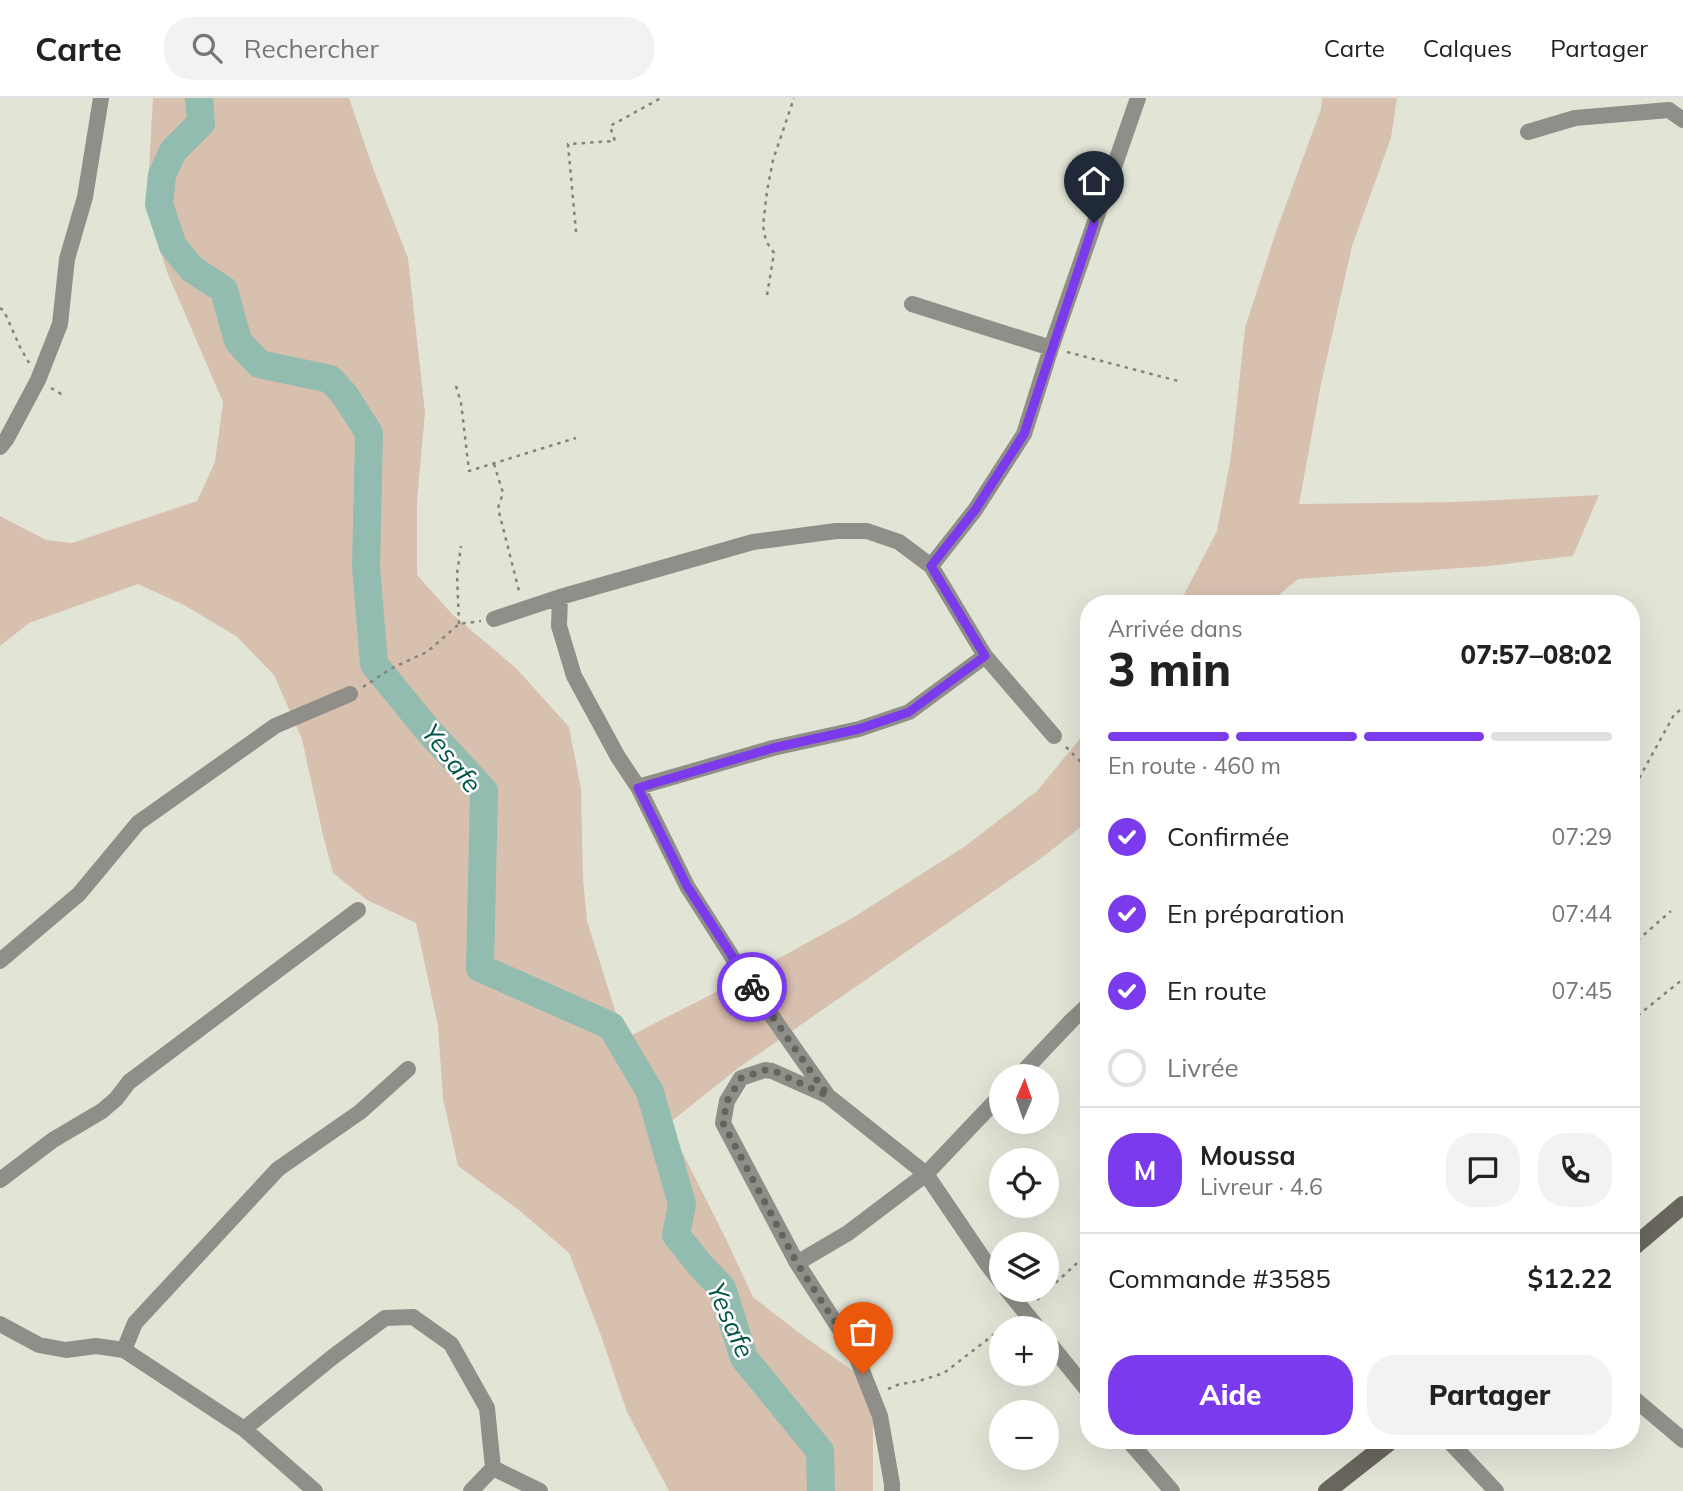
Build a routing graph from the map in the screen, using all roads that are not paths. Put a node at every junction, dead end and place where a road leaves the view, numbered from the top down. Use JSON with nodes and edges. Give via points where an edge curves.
{"nodes":[{"id":1,"x":102,"y":98,"type":"edge"},
{"id":2,"x":1138,"y":98,"type":"edge"},
{"id":3,"x":1683,"y":120,"type":"edge"},
{"id":4,"x":1528,"y":132,"type":"dead end"},
{"id":5,"x":912,"y":304,"type":"dead end"},
{"id":6,"x":1051,"y":348,"type":"junction"},
{"id":7,"x":0,"y":447,"type":"edge"},
{"id":8,"x":931,"y":566,"type":"junction"},
{"id":9,"x":560,"y":597,"type":"junction"},
{"id":10,"x":494,"y":619,"type":"road end"},
{"id":11,"x":985,"y":656,"type":"junction"},
{"id":12,"x":356,"y":690,"type":"road end"},
{"id":13,"x":1054,"y":736,"type":"road end"},
{"id":14,"x":638,"y":788,"type":"junction"},
{"id":15,"x":358,"y":910,"type":"dead end"},
{"id":16,"x":0,"y":961,"type":"edge"},
{"id":17,"x":1080,"y":1013,"type":"edge"},
{"id":18,"x":1030,"y":1064,"type":"edge"},
{"id":19,"x":408,"y":1069,"type":"dead end"},
{"id":20,"x":828,"y":1096,"type":"junction"},
{"id":21,"x":989,"y":1108,"type":"edge"},
{"id":22,"x":926,"y":1174,"type":"junction"},
{"id":23,"x":0,"y":1180,"type":"edge"},
{"id":24,"x":1682,"y":1207,"type":"edge"},
{"id":25,"x":1640,"y":1242,"type":"edge"},
{"id":26,"x":797,"y":1263,"type":"junction"},
{"id":27,"x":989,"y":1267,"type":"edge"},
{"id":28,"x":1017,"y":1302,"type":"edge"},
{"id":29,"x":1028,"y":1316,"type":"edge"},
{"id":30,"x":0,"y":1324,"type":"edge"},
{"id":31,"x":124,"y":1350,"type":"junction"},
{"id":32,"x":1059,"y":1355,"type":"edge"},
{"id":33,"x":1080,"y":1381,"type":"edge"},
{"id":34,"x":1640,"y":1404,"type":"edge"},
{"id":35,"x":244,"y":1429,"type":"junction"},
{"id":36,"x":1683,"y":1440,"type":"edge"},
{"id":37,"x":1136,"y":1449,"type":"edge"},
{"id":38,"x":1381,"y":1449,"type":"edge"},
{"id":39,"x":1456,"y":1449,"type":"edge"},
{"id":40,"x":493,"y":1468,"type":"junction"},
{"id":41,"x":315,"y":1491,"type":"edge"},
{"id":42,"x":471,"y":1491,"type":"edge"},
{"id":43,"x":540,"y":1491,"type":"edge"},
{"id":44,"x":892,"y":1491,"type":"edge"},
{"id":45,"x":1172,"y":1491,"type":"edge"},
{"id":46,"x":1327,"y":1491,"type":"edge"},
{"id":47,"x":1496,"y":1491,"type":"edge"}],
"edges":[{"from":1,"to":7,"type":"street","via":[[85,197],[67,259],[60,324],[38,380]]},
{"from":2,"to":6,"type":"street"},
{"from":3,"to":4,"type":"street","via":[[1669,110],[1576,118]]},
{"from":5,"to":6,"type":"street"},
{"from":6,"to":8,"type":"street","via":[[1024,434],[975,510]]},
{"from":8,"to":9,"type":"street","via":[[899,542],[867,531],[836,531],[753,542]]},
{"from":8,"to":11,"type":"street"},
{"from":9,"to":10,"type":"street"},
{"from":9,"to":14,"type":"street","via":[[559,626],[574,676]]},
{"from":11,"to":13,"type":"street"},
{"from":11,"to":14,"type":"street","via":[[909,712]]},
{"from":12,"to":16,"type":"street","via":[[275,726],[138,823],[79,894]]},
{"from":14,"to":20,"type":"street","via":[[687,886]]},
{"from":15,"to":23,"type":"street","via":[[129,1082],[102,1111]]},
{"from":17,"to":18,"type":"street"},
{"from":19,"to":31,"type":"street","via":[[360,1112],[278,1169],[135,1323]]},
{"from":20,"to":22,"type":"street"},
{"from":20,"to":26,"type":"street","via":[[765,1070],[741,1078],[727,1101],[723,1123]]},
{"from":21,"to":22,"type":"street"},
{"from":22,"to":26,"type":"street","via":[[848,1233]]},
{"from":22,"to":27,"type":"street"},
{"from":24,"to":25,"type":"main road"},
{"from":26,"to":44,"type":"street","via":[[855,1353],[880,1416]]},
{"from":28,"to":29,"type":"street"},
{"from":30,"to":31,"type":"street","via":[[39,1345]]},
{"from":31,"to":35,"type":"street"},
{"from":32,"to":33,"type":"street"},
{"from":34,"to":36,"type":"street"},
{"from":35,"to":40,"type":"street","via":[[384,1318],[412,1317],[451,1344],[487,1408]]},
{"from":35,"to":41,"type":"street"},
{"from":37,"to":45,"type":"street"},
{"from":38,"to":46,"type":"main road"},
{"from":39,"to":47,"type":"street"},
{"from":40,"to":42,"type":"street"},
{"from":40,"to":43,"type":"street"}]}
